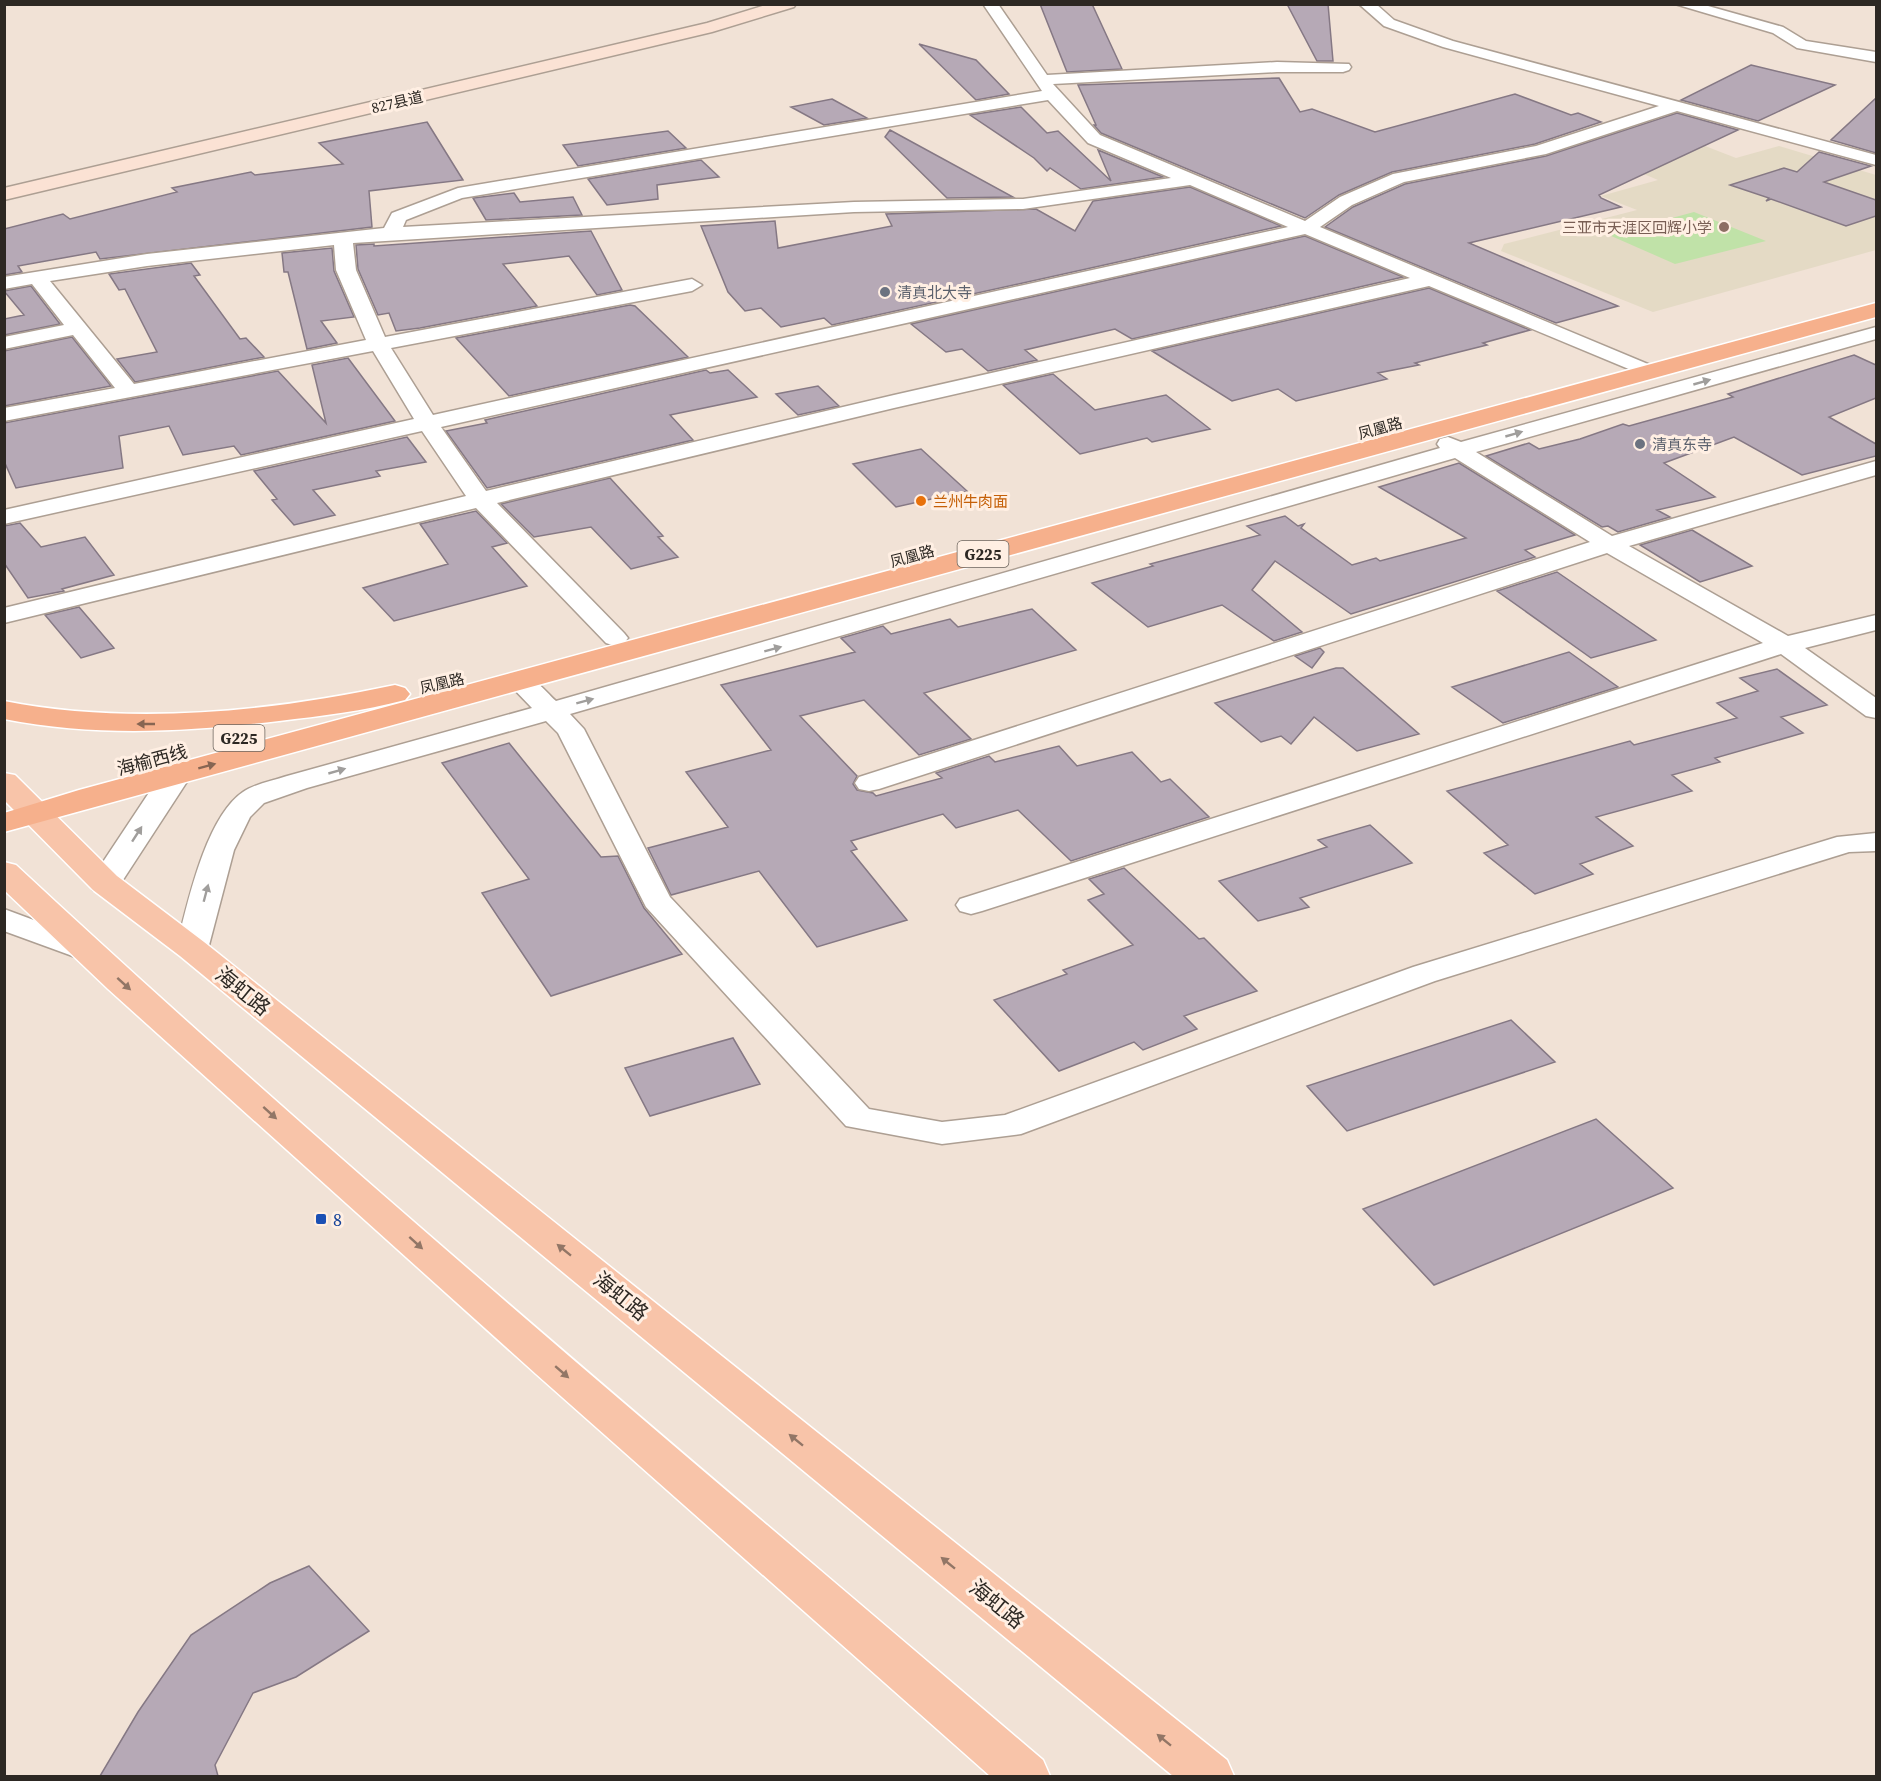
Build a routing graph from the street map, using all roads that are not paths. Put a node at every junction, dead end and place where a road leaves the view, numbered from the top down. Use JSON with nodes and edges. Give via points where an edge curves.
{"nodes":[{"id":1,"x":788,"y":4,"type":"edge"},
{"id":2,"x":990,"y":4,"type":"edge"},
{"id":3,"x":1366,"y":4,"type":"edge"},
{"id":4,"x":1682,"y":4,"type":"edge"},
{"id":5,"x":1876,"y":57,"type":"edge"},
{"id":6,"x":1343,"y":67,"type":"dead end"},
{"id":7,"x":1047,"y":87,"type":"junction"},
{"id":8,"x":1677,"y":106,"type":"junction"},
{"id":9,"x":1876,"y":160,"type":"edge"},
{"id":10,"x":1191,"y":180,"type":"junction"},
{"id":11,"x":4,"y":194,"type":"edge"},
{"id":12,"x":1307,"y":228,"type":"junction"},
{"id":13,"x":391,"y":233,"type":"junction"},
{"id":14,"x":343,"y":238,"type":"junction"},
{"id":15,"x":37,"y":278,"type":"junction"},
{"id":16,"x":1430,"y":280,"type":"junction"},
{"id":17,"x":4,"y":283,"type":"edge"},
{"id":18,"x":692,"y":285,"type":"dead end"},
{"id":19,"x":1876,"y":293,"type":"edge"},
{"id":20,"x":1876,"y":310,"type":"edge"},
{"id":21,"x":78,"y":328,"type":"junction"},
{"id":22,"x":1876,"y":333,"type":"edge"},
{"id":23,"x":4,"y":343,"type":"edge"},
{"id":24,"x":379,"y":345,"type":"junction"},
{"id":25,"x":1636,"y":366,"type":"junction"},
{"id":26,"x":129,"y":391,"type":"junction"},
{"id":27,"x":4,"y":415,"type":"edge"},
{"id":28,"x":427,"y":423,"type":"junction"},
{"id":29,"x":1430,"y":433,"type":"junction"},
{"id":30,"x":1458,"y":450,"type":"junction"},
{"id":31,"x":1876,"y":468,"type":"edge"},
{"id":32,"x":479,"y":498,"type":"junction"},
{"id":33,"x":4,"y":517,"type":"edge"},
{"id":34,"x":1609,"y":543,"type":"junction"},
{"id":35,"x":8,"y":611,"type":"edge"},
{"id":36,"x":1876,"y":622,"type":"edge"},
{"id":37,"x":615,"y":638,"type":"junction"},
{"id":38,"x":1784,"y":645,"type":"junction"},
{"id":39,"x":474,"y":676,"type":"junction"},
{"id":40,"x":519,"y":681,"type":"junction"},
{"id":41,"x":4,"y":710,"type":"edge"},
{"id":42,"x":1876,"y":710,"type":"edge"},
{"id":43,"x":550,"y":711,"type":"junction"},
{"id":44,"x":177,"y":774,"type":"junction"},
{"id":45,"x":869,"y":783,"type":"dead end"},
{"id":46,"x":13,"y":802,"type":"edge"},
{"id":47,"x":1876,"y":842,"type":"edge"},
{"id":48,"x":4,"y":872,"type":"edge"},
{"id":49,"x":105,"y":883,"type":"junction"},
{"id":50,"x":971,"y":905,"type":"dead end"},
{"id":51,"x":4,"y":919,"type":"edge"},
{"id":52,"x":192,"y":949,"type":"junction"},
{"id":53,"x":89,"y":952,"type":"junction"},
{"id":54,"x":1025,"y":1776,"type":"edge"},
{"id":55,"x":1209,"y":1776,"type":"edge"}],
"edges":[{"from":1,"to":11,"type":"main road","name":"827县道","via":[[711,27]]},
{"from":2,"to":7,"type":"street"},
{"from":3,"to":8,"type":"street","via":[[1389,22],[1448,44]]},
{"from":4,"to":5,"type":"street","via":[[1778,30],[1802,45]]},
{"from":6,"to":7,"type":"street","via":[[1277,67]]},
{"from":7,"to":10,"type":"street","via":[[1094,139]]},
{"from":7,"to":13,"type":"street","via":[[458,193],[398,217]]},
{"from":8,"to":9,"type":"street"},
{"from":8,"to":12,"type":"street","via":[[1540,150],[1399,178],[1346,201]]},
{"from":10,"to":12,"type":"street"},
{"from":10,"to":13,"type":"street","via":[[1023,204],[854,207]]},
{"from":12,"to":16,"type":"street"},
{"from":12,"to":28,"type":"street"},
{"from":13,"to":14,"type":"street"},
{"from":14,"to":15,"type":"street","via":[[147,260]]},
{"from":14,"to":24,"type":"street","via":[[346,270]]},
{"from":15,"to":17,"type":"street"},
{"from":15,"to":21,"type":"street"},
{"from":16,"to":25,"type":"street"},
{"from":16,"to":32,"type":"street","via":[[1082,356]]},
{"from":18,"to":24,"type":"street"},
{"from":19,"to":25,"type":"highway","name":"凤凰路","number":"G225"},
{"from":20,"to":25,"type":"highway","name":"凤凰路","number":"G225"},
{"from":21,"to":23,"type":"street"},
{"from":21,"to":26,"type":"street"},
{"from":30,"to":22,"type":"street","one_way":true},
{"from":24,"to":26,"type":"street"},
{"from":24,"to":28,"type":"street"},
{"from":25,"to":29,"type":"highway","name":"凤凰路","number":"G225"},
{"from":25,"to":37,"type":"highway","name":"凤凰路","number":"G225"},
{"from":26,"to":27,"type":"street"},
{"from":28,"to":32,"type":"street"},
{"from":28,"to":33,"type":"street"},
{"from":29,"to":30,"type":"street"},
{"from":29,"to":40,"type":"highway","name":"凤凰路","number":"G225"},
{"from":30,"to":34,"type":"street"},
{"from":43,"to":30,"type":"street","one_way":true},
{"from":31,"to":34,"type":"street"},
{"from":32,"to":35,"type":"street"},
{"from":32,"to":37,"type":"street"},
{"from":34,"to":38,"type":"street"},
{"from":34,"to":45,"type":"street"},
{"from":36,"to":38,"type":"street"},
{"from":37,"to":39,"type":"highway","name":"凤凰路","number":"G225"},
{"from":38,"to":42,"type":"street"},
{"from":38,"to":50,"type":"street"},
{"from":39,"to":41,"type":"highway","name":"凤凰路","number":"G225","one_way":true,"via":[[364,700],[146,725],[28,716]]},
{"from":39,"to":46,"type":"highway","name":"海榆西线","number":"G225"},
{"from":40,"to":43,"type":"street"},
{"from":44,"to":40,"type":"highway","name":"凤凰路","number":"G225","one_way":true},
{"from":43,"to":47,"type":"street","via":[[570,729],[657,901],[858,1118],[942,1133],[1009,1126],[1424,974],[1847,843]]},
{"from":52,"to":43,"type":"street","one_way":true,"via":[[212,869],[234,820],[251,799],[297,782]]},
{"from":44,"to":46,"type":"highway","name":"凤凰路","number":"G225","via":[[90,797]]},
{"from":49,"to":44,"type":"street","one_way":true},
{"from":46,"to":49,"type":"main road","name":"海虹路"},
{"from":48,"to":53,"type":"main road"},
{"from":49,"to":52,"type":"main road","name":"海虹路"},
{"from":51,"to":53,"type":"street"},
{"from":55,"to":52,"type":"main road","name":"海虹路","one_way":true},
{"from":53,"to":54,"type":"main road","one_way":true,"via":[[551,1363]]}]}
